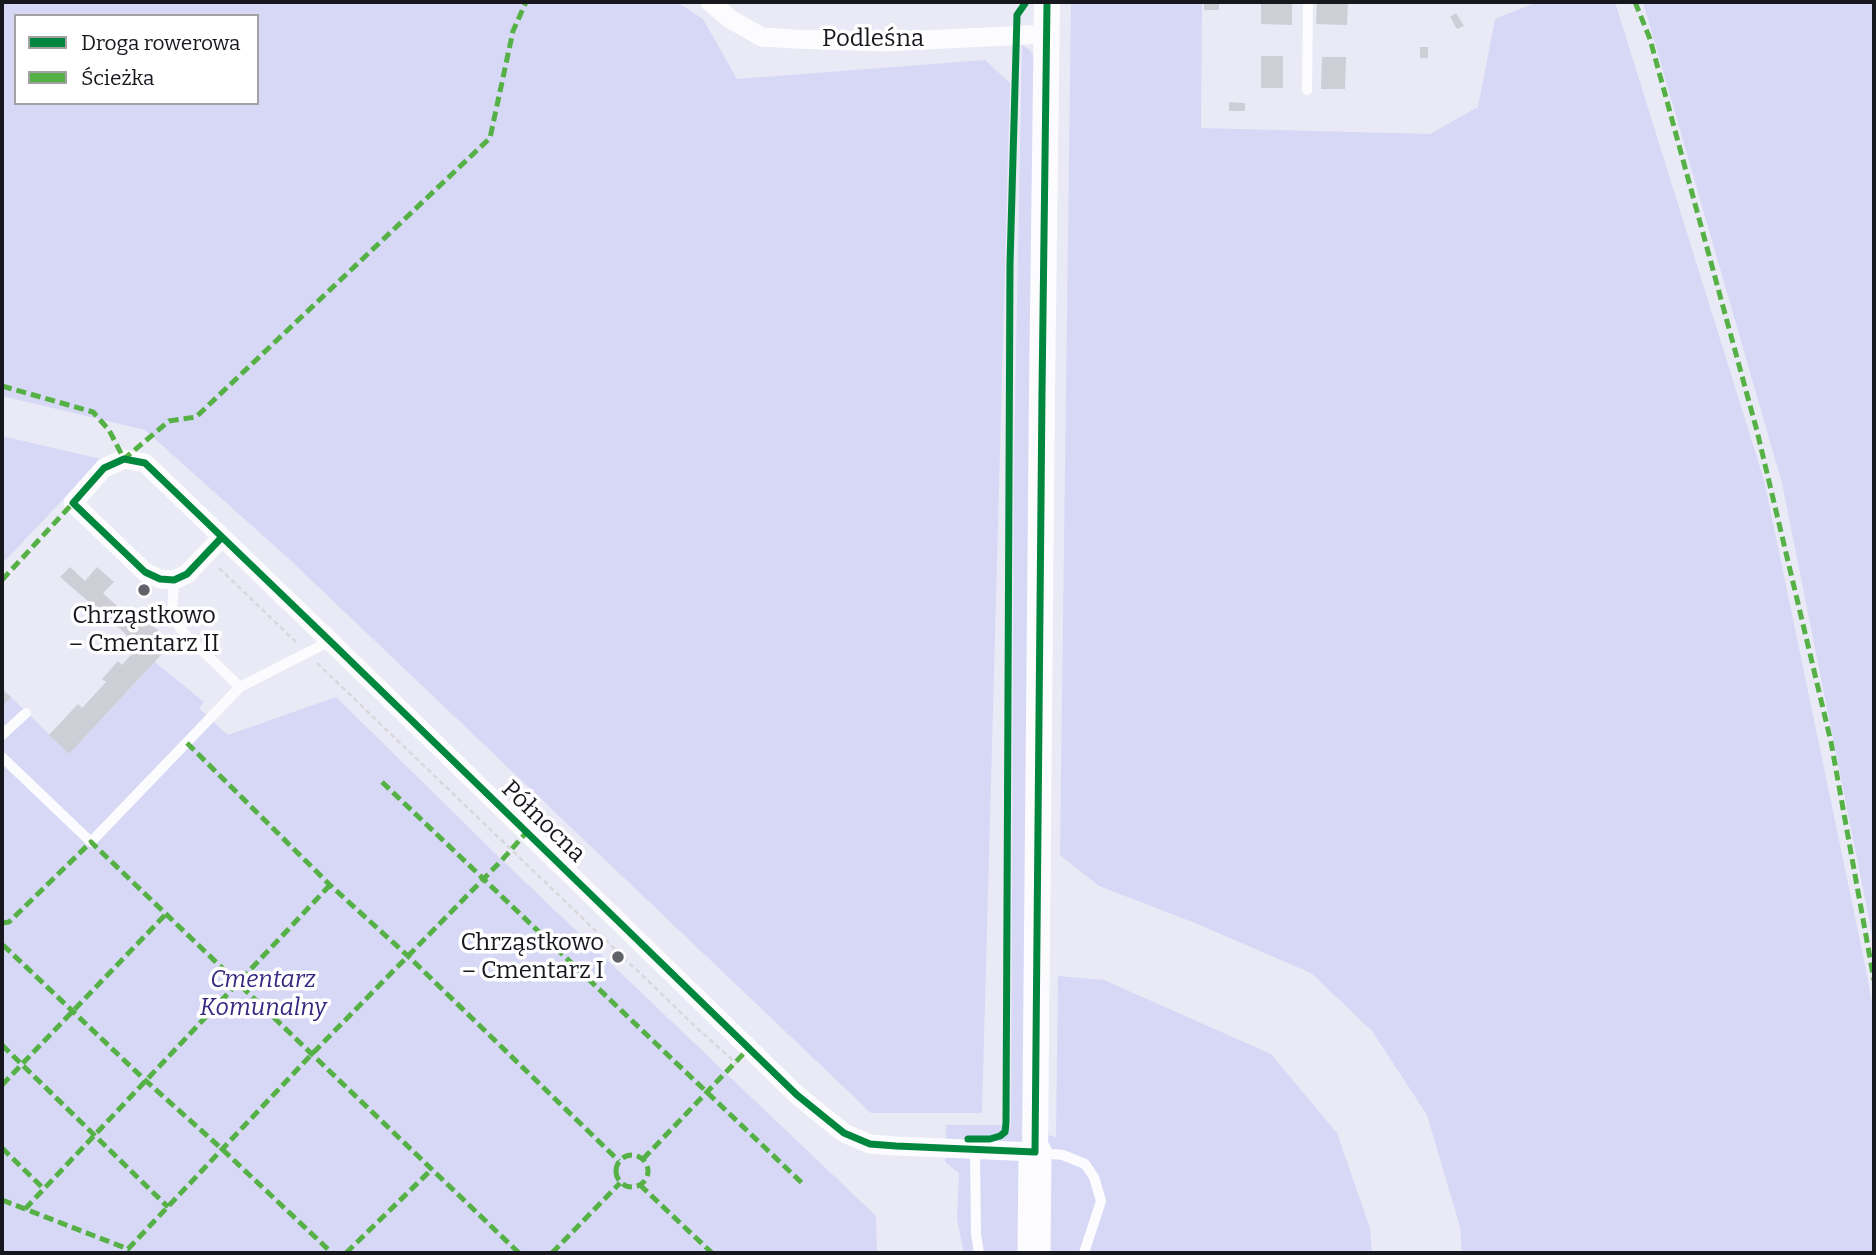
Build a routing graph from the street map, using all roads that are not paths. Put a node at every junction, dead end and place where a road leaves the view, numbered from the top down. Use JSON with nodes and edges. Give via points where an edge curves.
{"nodes":[{"id":1,"x":710,"y":2,"type":"edge"},
{"id":2,"x":1048,"y":2,"type":"edge"},
{"id":3,"x":1308,"y":2,"type":"edge"},
{"id":4,"x":1047,"y":34,"type":"junction"},
{"id":5,"x":1307,"y":90,"type":"dead end"},
{"id":6,"x":222,"y":537,"type":"junction"},
{"id":7,"x":174,"y":580,"type":"junction"},
{"id":8,"x":330,"y":641,"type":"junction"},
{"id":9,"x":240,"y":687,"type":"junction"},
{"id":10,"x":26,"y":713,"type":"dead end"},
{"id":11,"x":2,"y":735,"type":"edge"},
{"id":12,"x":2,"y":757,"type":"edge"},
{"id":13,"x":975,"y":1151,"type":"junction"},
{"id":14,"x":1035,"y":1152,"type":"junction"},
{"id":15,"x":979,"y":1253,"type":"edge"},
{"id":16,"x":1034,"y":1253,"type":"edge"},
{"id":17,"x":1084,"y":1253,"type":"edge"}],
"edges":[{"from":1,"to":4,"type":"street","name":"Podleśna","via":[[762,37],[884,41]]},
{"from":2,"to":4,"type":"street"},
{"from":3,"to":5,"type":"lane"},
{"from":4,"to":14,"type":"street"},
{"from":6,"to":7,"type":"street","via":[[187,574]]},
{"from":6,"to":7,"type":"street","name":"Północna","via":[[145,463],[124,459],[104,468],[73,503],[145,572]]},
{"from":6,"to":8,"type":"street","name":"Północna"},
{"from":7,"to":9,"type":"lane","via":[[172,615],[184,633]]},
{"from":8,"to":9,"type":"lane"},
{"from":8,"to":13,"type":"street","name":"Północna","via":[[818,1114],[870,1144]]},
{"from":9,"to":12,"type":"lane","via":[[91,842]]},
{"from":10,"to":11,"type":"lane"},
{"from":13,"to":14,"type":"street","name":"Północna"},
{"from":13,"to":15,"type":"lane"},
{"from":14,"to":16,"type":"highway"},
{"from":14,"to":17,"type":"lane","via":[[1063,1155],[1085,1164],[1094,1177],[1101,1201]]}]}
